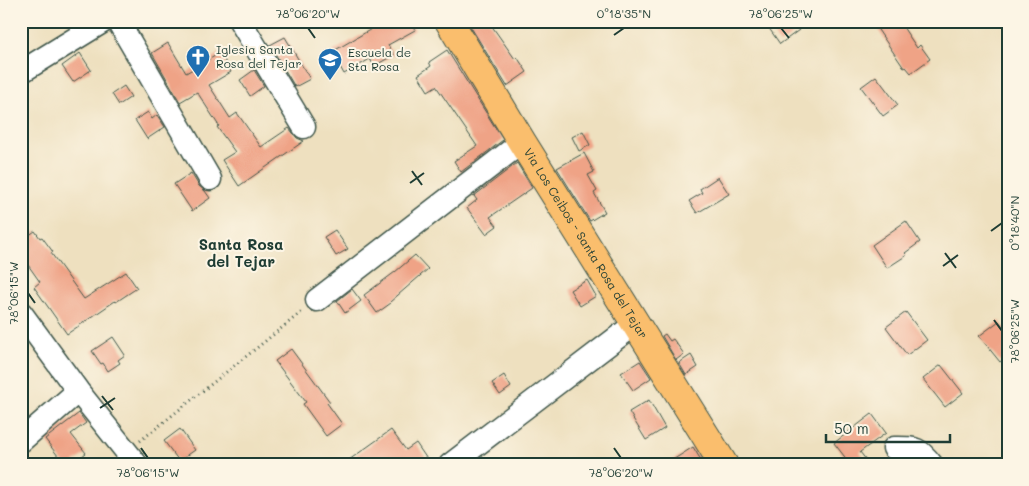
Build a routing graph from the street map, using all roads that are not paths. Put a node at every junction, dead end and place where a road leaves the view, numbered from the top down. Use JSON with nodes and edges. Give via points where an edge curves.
{"nodes":[{"id":1,"x":104,"y":21,"type":"edge"},
{"id":2,"x":118,"y":21,"type":"edge"},
{"id":3,"x":240,"y":21,"type":"edge"},
{"id":4,"x":449,"y":21,"type":"edge"},
{"id":5,"x":21,"y":72,"type":"edge"},
{"id":6,"x":304,"y":127,"type":"dead end"},
{"id":7,"x":522,"y":142,"type":"junction"},
{"id":8,"x":210,"y":179,"type":"dead end"},
{"id":9,"x":318,"y":300,"type":"road end"},
{"id":10,"x":21,"y":313,"type":"edge"},
{"id":11,"x":635,"y":324,"type":"junction"},
{"id":12,"x":78,"y":391,"type":"junction"},
{"id":13,"x":21,"y":441,"type":"edge"},
{"id":14,"x":894,"y":448,"type":"dead end"},
{"id":15,"x":131,"y":458,"type":"edge"},
{"id":16,"x":450,"y":465,"type":"edge"},
{"id":17,"x":724,"y":465,"type":"edge"},
{"id":18,"x":932,"y":465,"type":"edge"}],
"edges":[{"from":1,"to":5,"type":"street"},
{"from":2,"to":8,"type":"street"},
{"from":3,"to":6,"type":"street"},
{"from":4,"to":7,"type":"main road","name":"Via Los Ceibos - Santa Rosa del Tejar"},
{"from":7,"to":9,"type":"street"},
{"from":7,"to":11,"type":"main road","name":"Via Los Ceibos - Santa Rosa del Tejar"},
{"from":10,"to":12,"type":"street"},
{"from":11,"to":16,"type":"street"},
{"from":11,"to":17,"type":"main road","name":"Via Los Ceibos - Santa Rosa del Tejar"},
{"from":12,"to":13,"type":"street"},
{"from":12,"to":15,"type":"street"},
{"from":14,"to":18,"type":"street","via":[[917,449]]}]}
